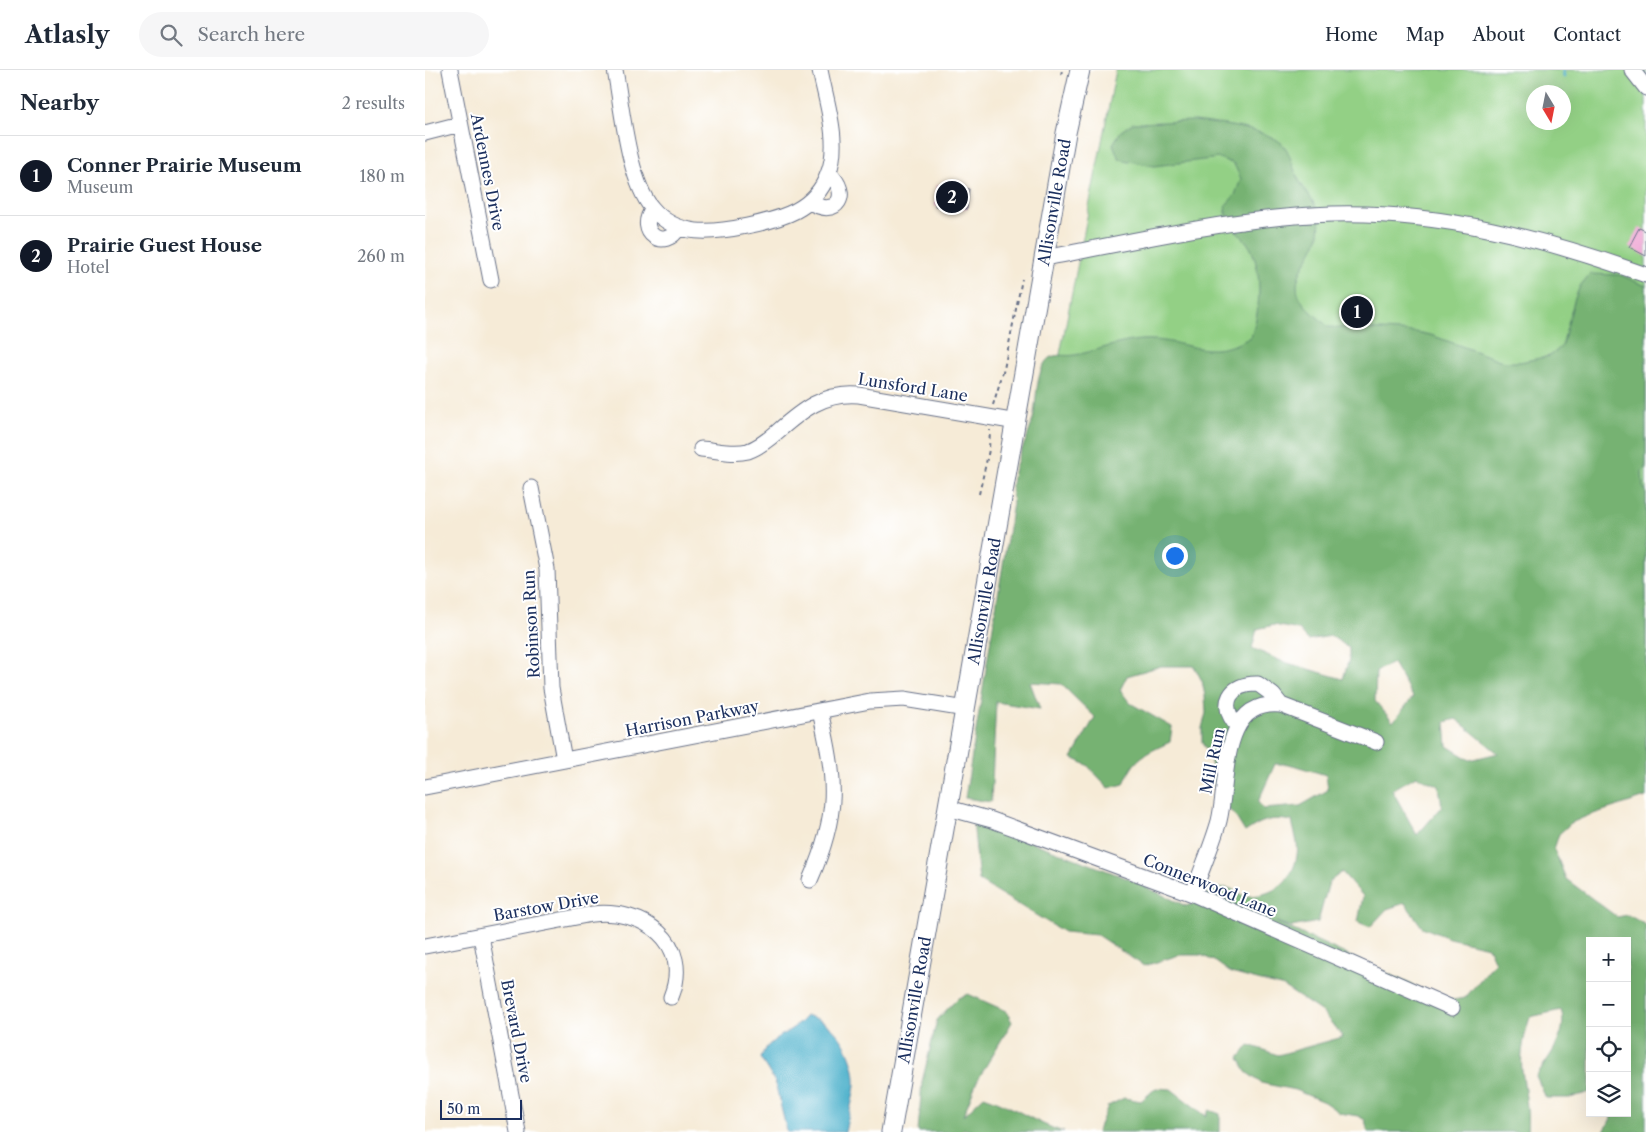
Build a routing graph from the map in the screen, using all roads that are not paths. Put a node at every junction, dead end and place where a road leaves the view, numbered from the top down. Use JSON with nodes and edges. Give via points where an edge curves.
{"nodes":[{"id":1,"x":450,"y":70,"type":"edge"},
{"id":2,"x":615,"y":70,"type":"edge"},
{"id":3,"x":820,"y":70,"type":"edge"},
{"id":4,"x":1080,"y":70,"type":"edge"},
{"id":5,"x":1632,"y":70,"type":"edge"},
{"id":6,"x":1646,"y":88,"type":"edge"},
{"id":7,"x":460,"y":124,"type":"junction"},
{"id":8,"x":425,"y":133,"type":"edge"},
{"id":9,"x":829,"y":173,"type":"junction"},
{"id":10,"x":810,"y":202,"type":"junction"},
{"id":11,"x":653,"y":209,"type":"junction"},
{"id":12,"x":679,"y":226,"type":"junction"},
{"id":13,"x":1045,"y":258,"type":"junction"},
{"id":14,"x":1646,"y":275,"type":"edge"},
{"id":15,"x":491,"y":280,"type":"dead end"},
{"id":16,"x":1017,"y":422,"type":"junction"},
{"id":17,"x":701,"y":449,"type":"dead end"},
{"id":18,"x":531,"y":488,"type":"dead end"},
{"id":19,"x":1281,"y":705,"type":"junction"},
{"id":20,"x":966,"y":709,"type":"junction"},
{"id":21,"x":820,"y":711,"type":"junction"},
{"id":22,"x":1237,"y":726,"type":"junction"},
{"id":23,"x":1376,"y":742,"type":"dead end"},
{"id":24,"x":564,"y":760,"type":"junction"},
{"id":25,"x":425,"y":786,"type":"edge"},
{"id":26,"x":948,"y":808,"type":"junction"},
{"id":27,"x":810,"y":880,"type":"dead end"},
{"id":28,"x":1193,"y":894,"type":"junction"},
{"id":29,"x":481,"y":936,"type":"junction"},
{"id":30,"x":425,"y":946,"type":"edge"},
{"id":31,"x":671,"y":998,"type":"dead end"},
{"id":32,"x":1452,"y":1008,"type":"dead end"},
{"id":33,"x":519,"y":1132,"type":"edge"},
{"id":34,"x":891,"y":1132,"type":"edge"}],
"edges":[{"from":1,"to":7,"type":"street","name":"Ardennes Drive"},
{"from":2,"to":11,"type":"street","via":[[635,176]]},
{"from":3,"to":9,"type":"street","via":[[832,135]]},
{"from":4,"to":13,"type":"main road","name":"Allisonville Road"},
{"from":5,"to":6,"type":"street"},
{"from":7,"to":8,"type":"street"},
{"from":7,"to":15,"type":"street","name":"Ardennes Drive"},
{"from":9,"to":10,"type":"street"},
{"from":9,"to":10,"type":"street","via":[[840,185],[839,201],[825,208]]},
{"from":10,"to":12,"type":"street","via":[[785,217],[732,229],[706,232]]},
{"from":11,"to":12,"type":"street"},
{"from":11,"to":12,"type":"street","via":[[647,221],[648,230],[654,237],[670,238]]},
{"from":13,"to":14,"type":"street","via":[[1269,219],[1370,214],[1433,220],[1513,234]]},
{"from":13,"to":16,"type":"main road","name":"Allisonville Road"},
{"from":16,"to":17,"type":"street","name":"Lunsford Lane","via":[[859,395],[833,395],[810,406],[750,450]]},
{"from":16,"to":20,"type":"main road","name":"Allisonville Road"},
{"from":18,"to":24,"type":"street","name":"Robinson Run","via":[[547,569],[551,688]]},
{"from":19,"to":22,"type":"street","name":"Mill Run","via":[[1255,707]]},
{"from":19,"to":22,"type":"street","via":[[1258,684],[1238,686],[1227,706]]},
{"from":19,"to":23,"type":"street","name":"Mill Run"},
{"from":20,"to":21,"type":"street","name":"Harrison Parkway","via":[[893,699]]},
{"from":20,"to":26,"type":"main road","name":"Allisonville Road"},
{"from":21,"to":24,"type":"street","name":"Harrison Parkway"},
{"from":21,"to":27,"type":"street","via":[[832,770],[833,802],[830,829]]},
{"from":22,"to":28,"type":"street","name":"Mill Run","via":[[1230,748],[1219,822]]},
{"from":24,"to":25,"type":"street","name":"Harrison Parkway"},
{"from":26,"to":28,"type":"street","name":"Connerwood Lane","via":[[992,820]]},
{"from":26,"to":34,"type":"main road","name":"Allisonville Road"},
{"from":28,"to":32,"type":"street","name":"Connerwood Lane"},
{"from":29,"to":30,"type":"street","name":"Barstow Drive"},
{"from":29,"to":31,"type":"street","name":"Barstow Drive","via":[[592,914],[628,915],[659,933],[673,953],[677,974]]},
{"from":29,"to":33,"type":"street","name":"Brevard Drive"}]}
